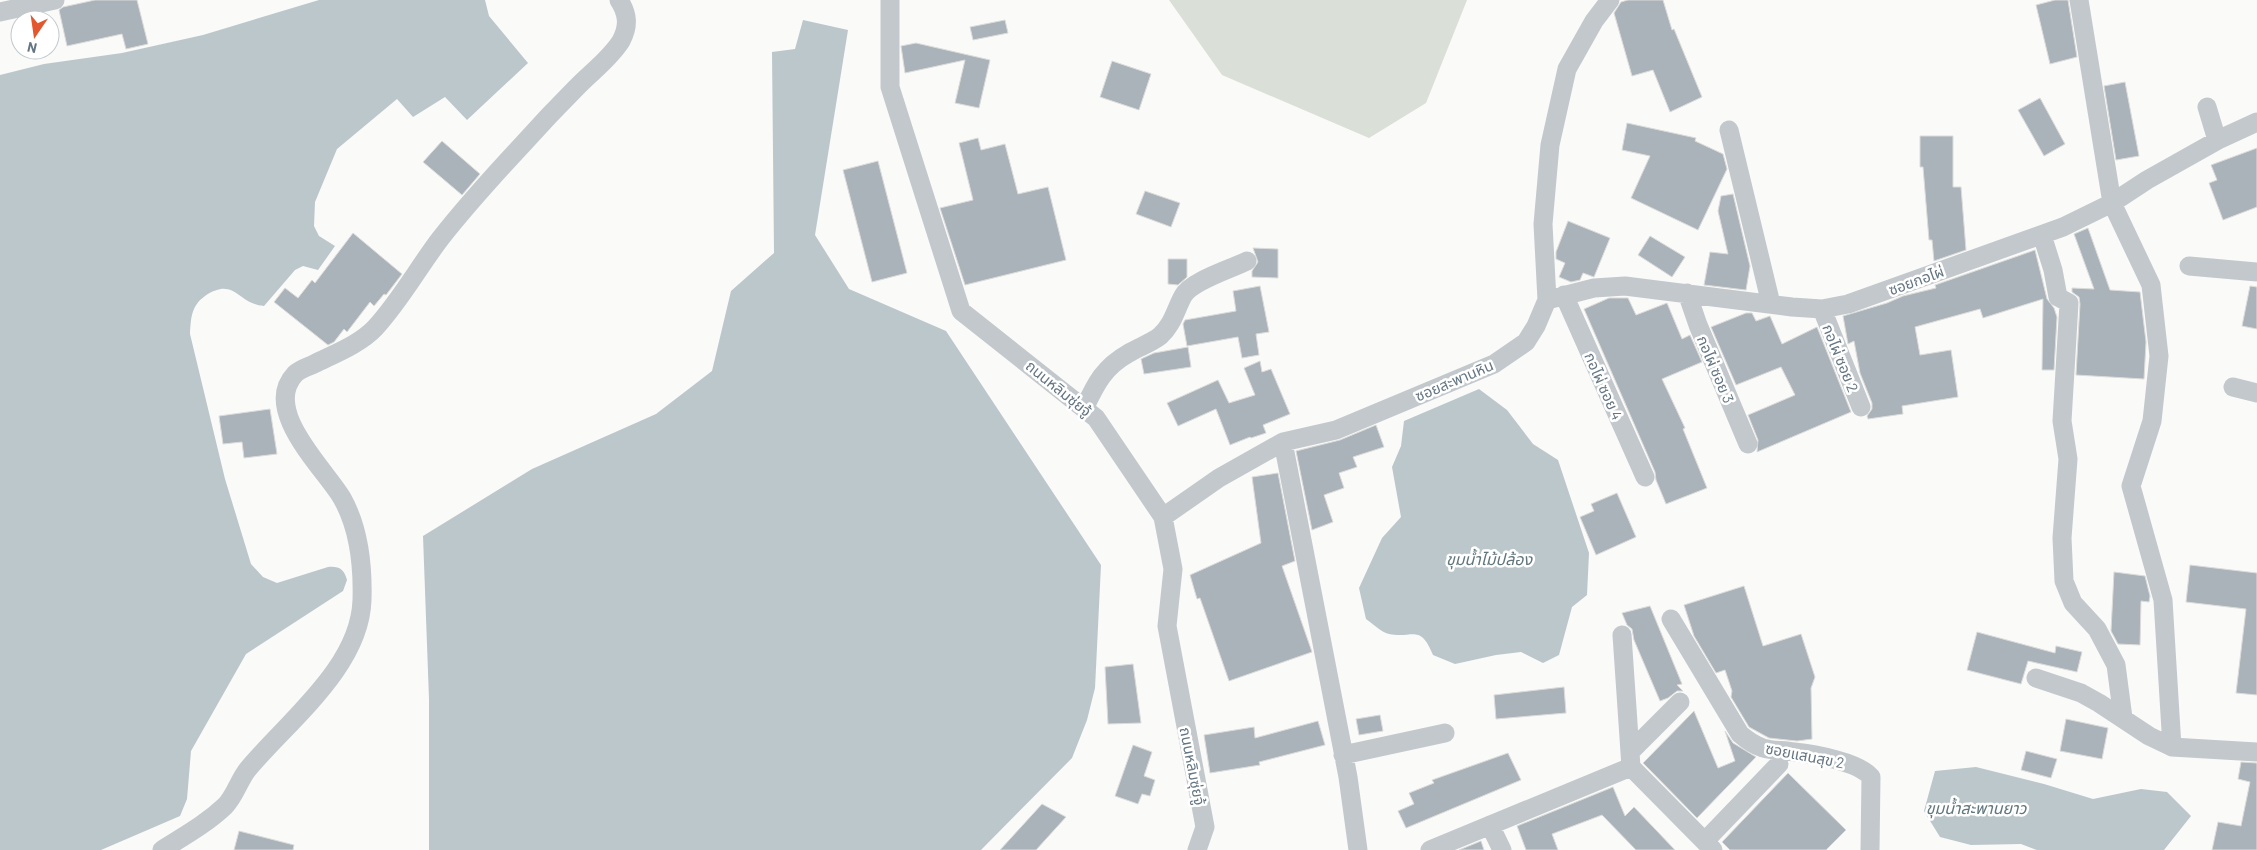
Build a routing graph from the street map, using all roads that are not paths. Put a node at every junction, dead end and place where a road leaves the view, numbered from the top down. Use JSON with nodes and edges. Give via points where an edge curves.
{"nodes":[{"id":1,"x":55,"y":0,"type":"edge"},
{"id":2,"x":619,"y":0,"type":"edge"},
{"id":3,"x":890,"y":0,"type":"edge"},
{"id":4,"x":1610,"y":0,"type":"edge"},
{"id":5,"x":2078,"y":0,"type":"edge"},
{"id":6,"x":0,"y":12,"type":"edge"},
{"id":7,"x":2207,"y":108,"type":"dead end"},
{"id":8,"x":2257,"y":122,"type":"edge"},
{"id":9,"x":1730,"y":130,"type":"dead end"},
{"id":10,"x":2217,"y":140,"type":"junction"},
{"id":11,"x":2112,"y":203,"type":"junction"},
{"id":12,"x":2042,"y":235,"type":"junction"},
{"id":13,"x":1247,"y":261,"type":"dead end"},
{"id":14,"x":2189,"y":266,"type":"dead end"},
{"id":15,"x":2257,"y":272,"type":"edge"},
{"id":16,"x":1687,"y":294,"type":"junction"},
{"id":17,"x":1555,"y":298,"type":"junction"},
{"id":18,"x":1771,"y":304,"type":"junction"},
{"id":19,"x":1822,"y":309,"type":"junction"},
{"id":20,"x":2233,"y":387,"type":"dead end"},
{"id":21,"x":2257,"y":393,"type":"edge"},
{"id":22,"x":1861,"y":407,"type":"dead end"},
{"id":23,"x":1084,"y":409,"type":"junction"},
{"id":24,"x":1283,"y":442,"type":"junction"},
{"id":25,"x":1748,"y":444,"type":"dead end"},
{"id":26,"x":1645,"y":477,"type":"dead end"},
{"id":27,"x":1163,"y":517,"type":"junction"},
{"id":28,"x":1671,"y":619,"type":"dead end"},
{"id":29,"x":1622,"y":635,"type":"dead end"},
{"id":30,"x":2036,"y":678,"type":"dead end"},
{"id":31,"x":1680,"y":702,"type":"dead end"},
{"id":32,"x":2123,"y":718,"type":"junction"},
{"id":33,"x":1445,"y":733,"type":"dead end"},
{"id":34,"x":2172,"y":747,"type":"junction"},
{"id":35,"x":2257,"y":752,"type":"edge"},
{"id":36,"x":1344,"y":755,"type":"junction"},
{"id":37,"x":1631,"y":760,"type":"junction"},
{"id":38,"x":1779,"y":764,"type":"dead end"},
{"id":39,"x":1490,"y":825,"type":"junction"},
{"id":40,"x":1709,"y":846,"type":"edge"},
{"id":41,"x":162,"y":850,"type":"edge"},
{"id":42,"x":1197,"y":850,"type":"edge"},
{"id":43,"x":1358,"y":850,"type":"edge"},
{"id":44,"x":1430,"y":850,"type":"edge"},
{"id":45,"x":1502,"y":850,"type":"edge"},
{"id":46,"x":1870,"y":850,"type":"edge"}],
"edges":[{"from":1,"to":6,"type":"street"},
{"from":2,"to":41,"type":"street","via":[[627,16],[626,27],[611,56],[522,144],[441,238],[374,329],[357,342],[298,372],[290,383],[286,400],[288,416],[304,447],[342,499],[356,533],[362,601],[356,632],[333,675],[246,772],[228,804],[206,823]]},
{"from":3,"to":23,"type":"street","name":"ถนนหลิมซุ่ยจู้","via":[[890,87],[961,311]]},
{"from":4,"to":17,"type":"street","name":"ซอยสะพานหิน","via":[[1567,69],[1550,145],[1542,224]]},
{"from":5,"to":11,"type":"street"},
{"from":7,"to":10,"type":"street"},
{"from":8,"to":10,"type":"street","name":"ซอยกอไผ่"},
{"from":9,"to":18,"type":"street"},
{"from":10,"to":11,"type":"street","name":"ซอยกอไผ่"},
{"from":11,"to":12,"type":"street","name":"ซอยกอไผ่"},
{"from":11,"to":34,"type":"street","via":[[2151,285],[2159,356],[2152,421],[2131,486],[2163,600]]},
{"from":12,"to":19,"type":"street","name":"ซอยกอไผ่","via":[[1848,304]]},
{"from":12,"to":32,"type":"street","via":[[2058,297],[2068,303],[2062,422],[2068,459],[2062,538],[2064,581],[2073,603],[2097,629],[2116,665]]},
{"from":13,"to":23,"type":"street","via":[[1192,287],[1184,295],[1170,325],[1159,337],[1107,369]]},
{"from":14,"to":15,"type":"street"},
{"from":16,"to":17,"type":"street","name":"ซอยกอไผ่","via":[[1625,286],[1594,288]]},
{"from":16,"to":18,"type":"street","name":"ซอยกอไผ่"},
{"from":16,"to":25,"type":"street","name":"กอไผ่ ซอย 3"},
{"from":17,"to":24,"type":"street","name":"ซอยสะพานหิน","via":[[1526,342],[1494,364],[1336,430]]},
{"from":17,"to":26,"type":"street","name":"กอไผ่ ซอย 4"},
{"from":18,"to":19,"type":"street","name":"ซอยกอไผ่"},
{"from":19,"to":22,"type":"street","name":"กอไผ่ ซอย 2"},
{"from":20,"to":21,"type":"street"},
{"from":23,"to":27,"type":"street","name":"ถนนหลิมซุ่ยจู้","via":[[1096,418]]},
{"from":24,"to":27,"type":"street","name":"ซอยสะพานหิน","via":[[1219,478]]},
{"from":24,"to":36,"type":"street"},
{"from":27,"to":42,"type":"street","name":"ถนนหลิมซุ่ยจู้","via":[[1173,569],[1167,626],[1205,826]]},
{"from":28,"to":46,"type":"street","name":"ซอยแสนสุข 2","via":[[1740,734],[1750,743],[1866,770],[1870,777]]},
{"from":29,"to":37,"type":"street"},
{"from":30,"to":32,"type":"street","via":[[2081,693]]},
{"from":31,"to":37,"type":"street"},
{"from":32,"to":34,"type":"street"},
{"from":33,"to":36,"type":"street"},
{"from":34,"to":35,"type":"street"},
{"from":36,"to":43,"type":"street"},
{"from":37,"to":39,"type":"street"},
{"from":37,"to":40,"type":"street"},
{"from":38,"to":40,"type":"street"},
{"from":39,"to":44,"type":"street"},
{"from":39,"to":45,"type":"street"}]}
